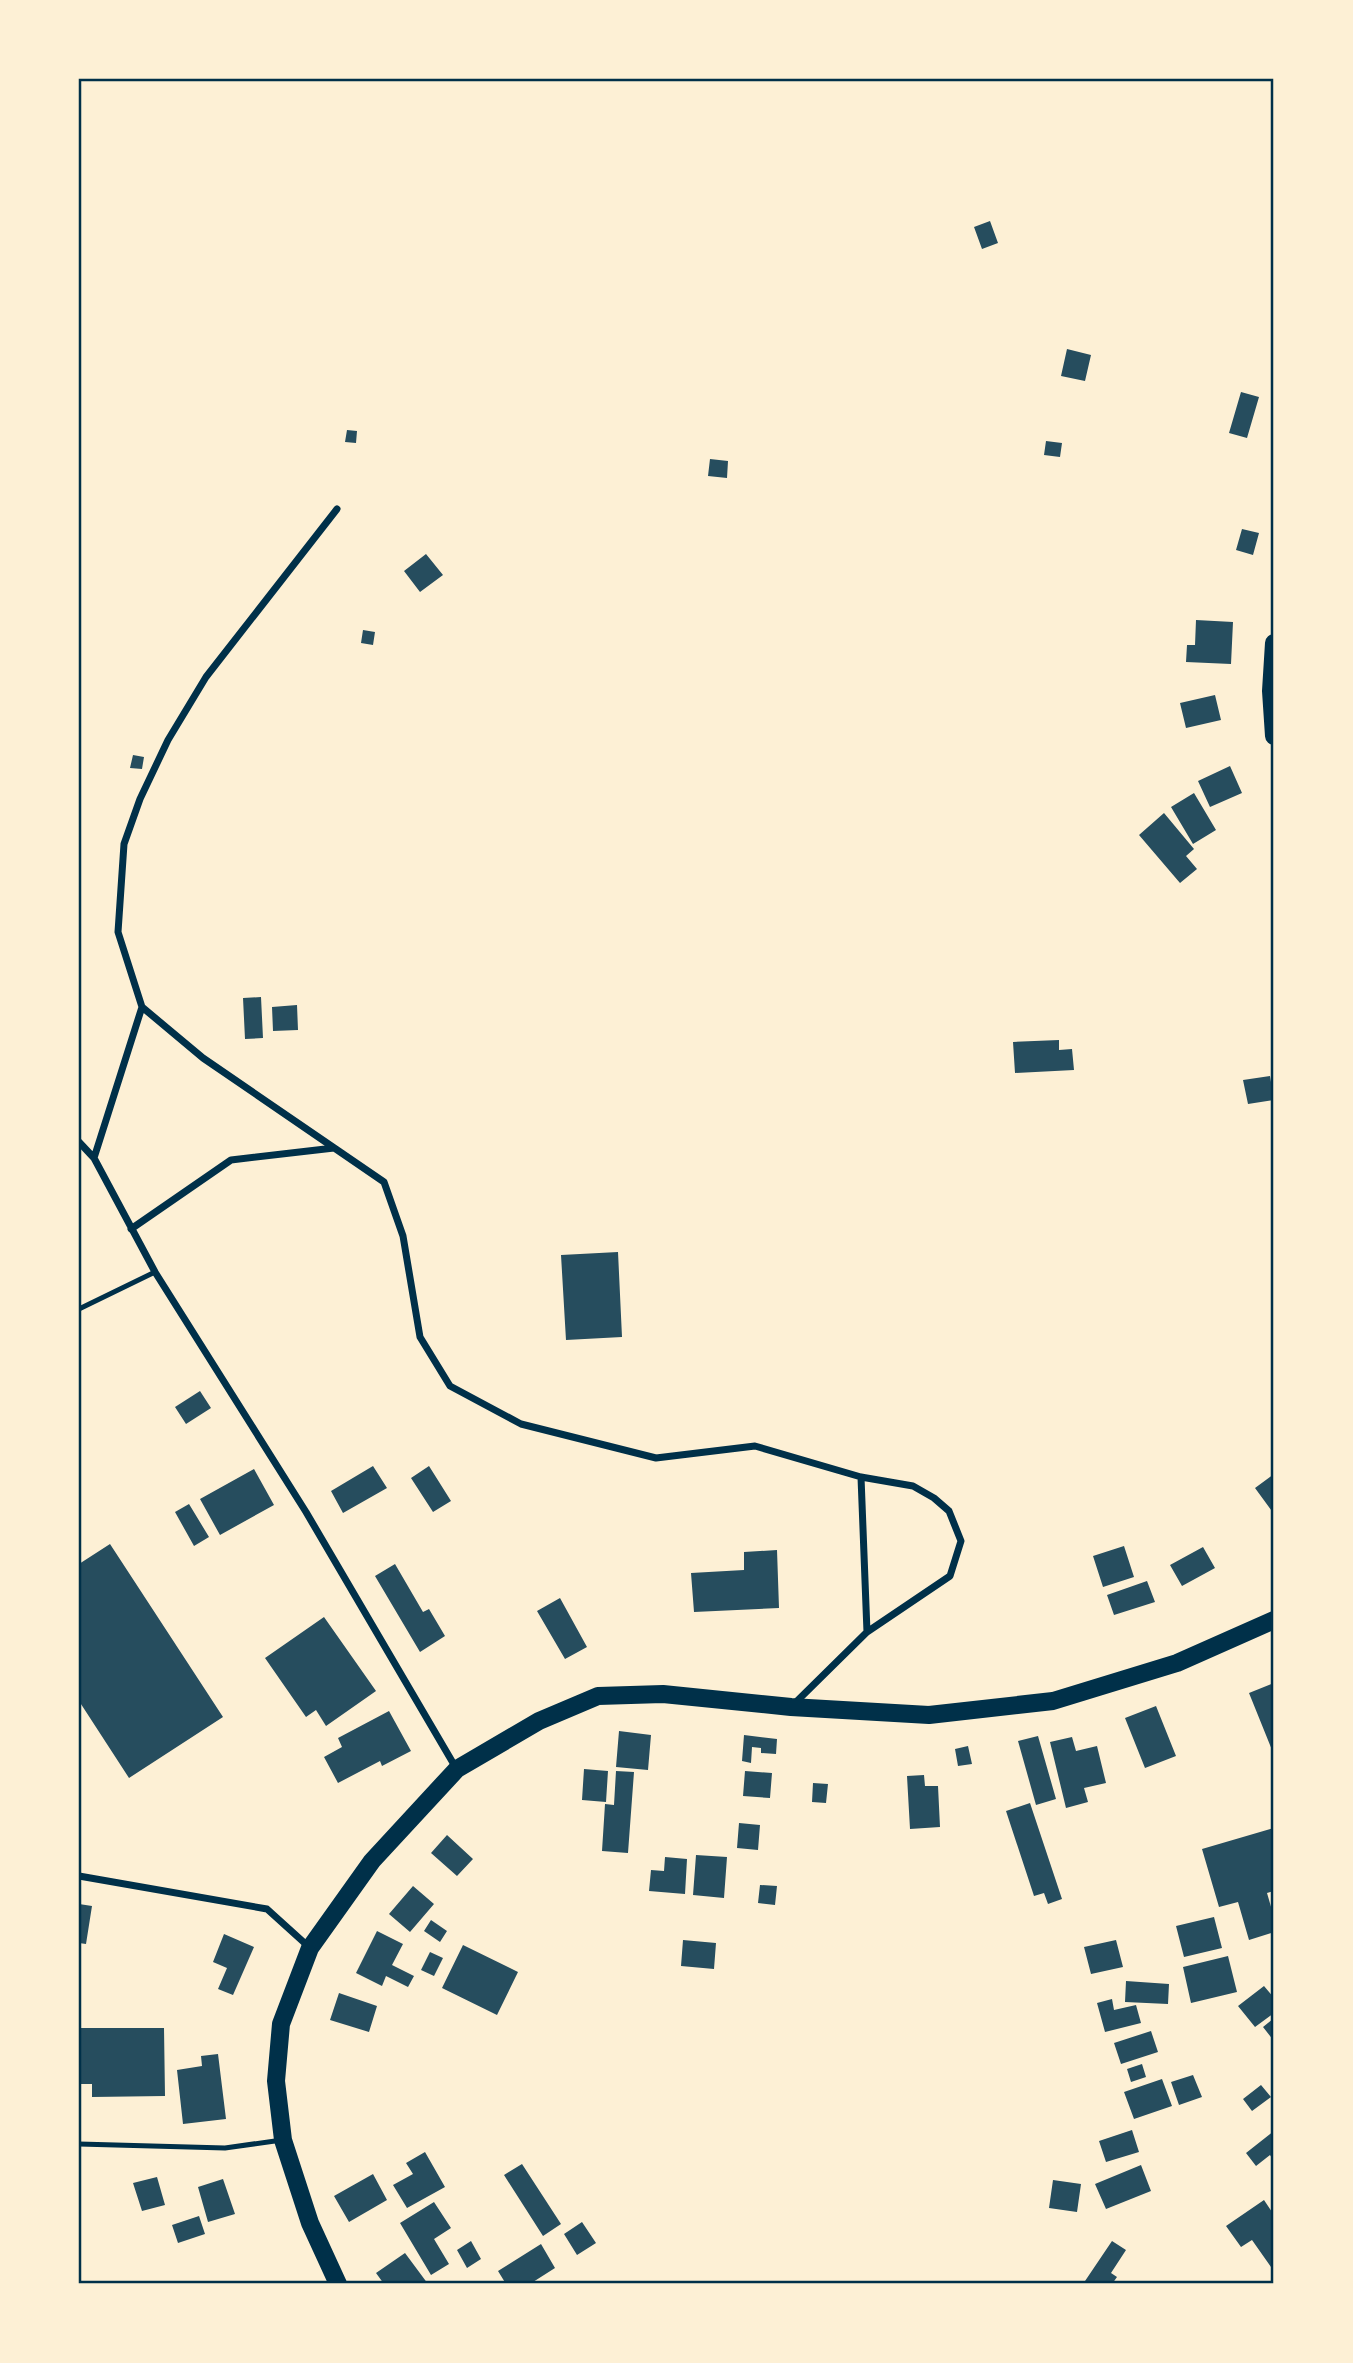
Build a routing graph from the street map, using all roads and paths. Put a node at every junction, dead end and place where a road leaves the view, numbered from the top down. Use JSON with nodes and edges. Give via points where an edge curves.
{"nodes":[{"id":1,"x":337,"y":509,"type":"dead end"},
{"id":2,"x":1274,"y":643,"type":"edge"},
{"id":3,"x":1274,"y":736,"type":"edge"},
{"id":4,"x":142,"y":1007,"type":"junction"},
{"id":5,"x":79,"y":1142,"type":"edge"},
{"id":6,"x":334,"y":1148,"type":"junction"},
{"id":7,"x":94,"y":1158,"type":"junction"},
{"id":8,"x":131,"y":1229,"type":"junction"},
{"id":9,"x":155,"y":1272,"type":"junction"},
{"id":10,"x":79,"y":1309,"type":"edge"},
{"id":11,"x":861,"y":1477,"type":"junction"},
{"id":12,"x":1274,"y":1620,"type":"edge"},
{"id":13,"x":867,"y":1632,"type":"junction"},
{"id":14,"x":791,"y":1707,"type":"junction"},
{"id":15,"x":457,"y":1769,"type":"junction"},
{"id":16,"x":79,"y":1875,"type":"edge"},
{"id":17,"x":310,"y":1948,"type":"junction"},
{"id":18,"x":283,"y":2140,"type":"junction"},
{"id":19,"x":79,"y":2144,"type":"edge"},
{"id":20,"x":338,"y":2284,"type":"edge"}],
"edges":[{"from":1,"to":4,"type":"street","via":[[206,677],[140,799],[124,844],[118,932]]},
{"from":2,"to":3,"type":"main road"},
{"from":4,"to":6,"type":"street","via":[[203,1058]]},
{"from":4,"to":7,"type":"street"},
{"from":5,"to":7,"type":"street"},
{"from":6,"to":8,"type":"street","via":[[231,1160]]},
{"from":6,"to":11,"type":"street","via":[[384,1182],[403,1236],[419,1337],[450,1386],[521,1424],[656,1458],[755,1446]]},
{"from":7,"to":8,"type":"street"},
{"from":8,"to":9,"type":"street"},
{"from":9,"to":10,"type":"lane"},
{"from":9,"to":15,"type":"street","via":[[306,1512]]},
{"from":11,"to":13,"type":"street"},
{"from":11,"to":13,"type":"street","via":[[913,1486],[934,1498],[949,1511],[961,1541],[950,1576]]},
{"from":12,"to":14,"type":"main road","via":[[1177,1663],[1053,1701],[929,1715]]},
{"from":13,"to":14,"type":"street"},
{"from":14,"to":15,"type":"main road","via":[[663,1694],[598,1696],[539,1721]]},
{"from":15,"to":17,"type":"main road","via":[[372,1861]]},
{"from":16,"to":17,"type":"street","via":[[267,1909]]},
{"from":17,"to":18,"type":"main road","via":[[281,2024],[276,2081]]},
{"from":18,"to":19,"type":"lane","via":[[225,2147]]},
{"from":18,"to":20,"type":"main road","via":[[310,2223]]}]}
